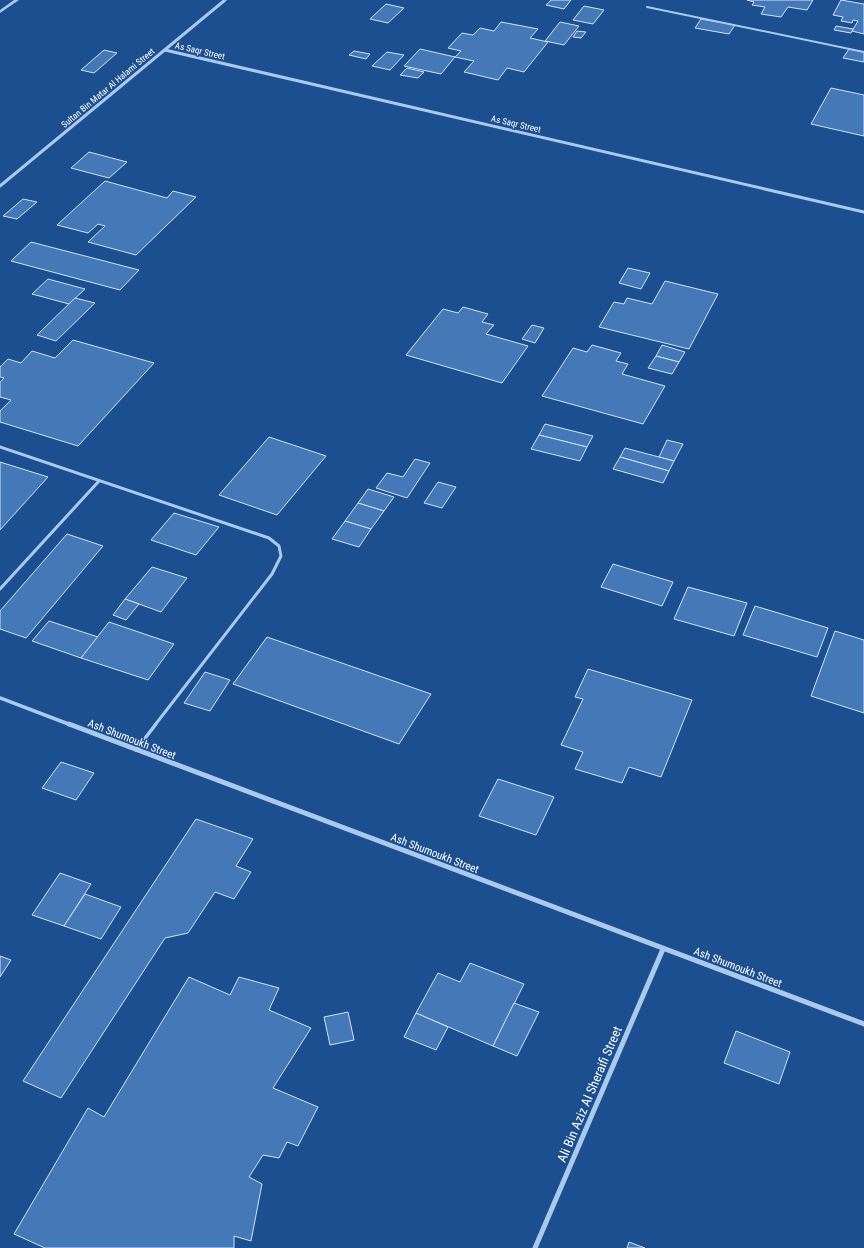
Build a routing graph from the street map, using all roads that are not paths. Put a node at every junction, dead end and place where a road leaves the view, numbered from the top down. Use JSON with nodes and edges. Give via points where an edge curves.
{"nodes":[{"id":1,"x":17,"y":0,"type":"edge"},
{"id":2,"x":225,"y":0,"type":"edge"},
{"id":3,"x":647,"y":7,"type":"dead end"},
{"id":4,"x":0,"y":12,"type":"edge"},
{"id":5,"x":165,"y":50,"type":"junction"},
{"id":6,"x":864,"y":52,"type":"edge"},
{"id":7,"x":0,"y":186,"type":"edge"},
{"id":8,"x":864,"y":212,"type":"edge"},
{"id":9,"x":0,"y":447,"type":"edge"},
{"id":10,"x":98,"y":482,"type":"junction"},
{"id":11,"x":0,"y":589,"type":"edge"},
{"id":12,"x":0,"y":698,"type":"edge"},
{"id":13,"x":136,"y":750,"type":"junction"},
{"id":14,"x":663,"y":949,"type":"junction"},
{"id":15,"x":864,"y":1024,"type":"edge"},
{"id":16,"x":535,"y":1248,"type":"edge"}],
"edges":[{"from":1,"to":4,"type":"street"},
{"from":2,"to":5,"type":"street","name":"Sultan Bin Matar Al Halami Street"},
{"from":3,"to":6,"type":"lane"},
{"from":5,"to":7,"type":"street","name":"Sultan Bin Matar Al Halami Street"},
{"from":5,"to":8,"type":"street","name":"As Saqr Street"},
{"from":9,"to":10,"type":"lane"},
{"from":10,"to":11,"type":"lane"},
{"from":10,"to":13,"type":"lane","via":[[269,538],[276,541],[281,550],[279,562],[272,574]]},
{"from":12,"to":13,"type":"street","name":"Ash Shumoukh Street"},
{"from":13,"to":14,"type":"street","name":"Ash Shumoukh Street"},
{"from":14,"to":15,"type":"street","name":"Ash Shumoukh Street"},
{"from":14,"to":16,"type":"street","name":"Ali Bin Aziz Al Sheraifi Street"}]}
